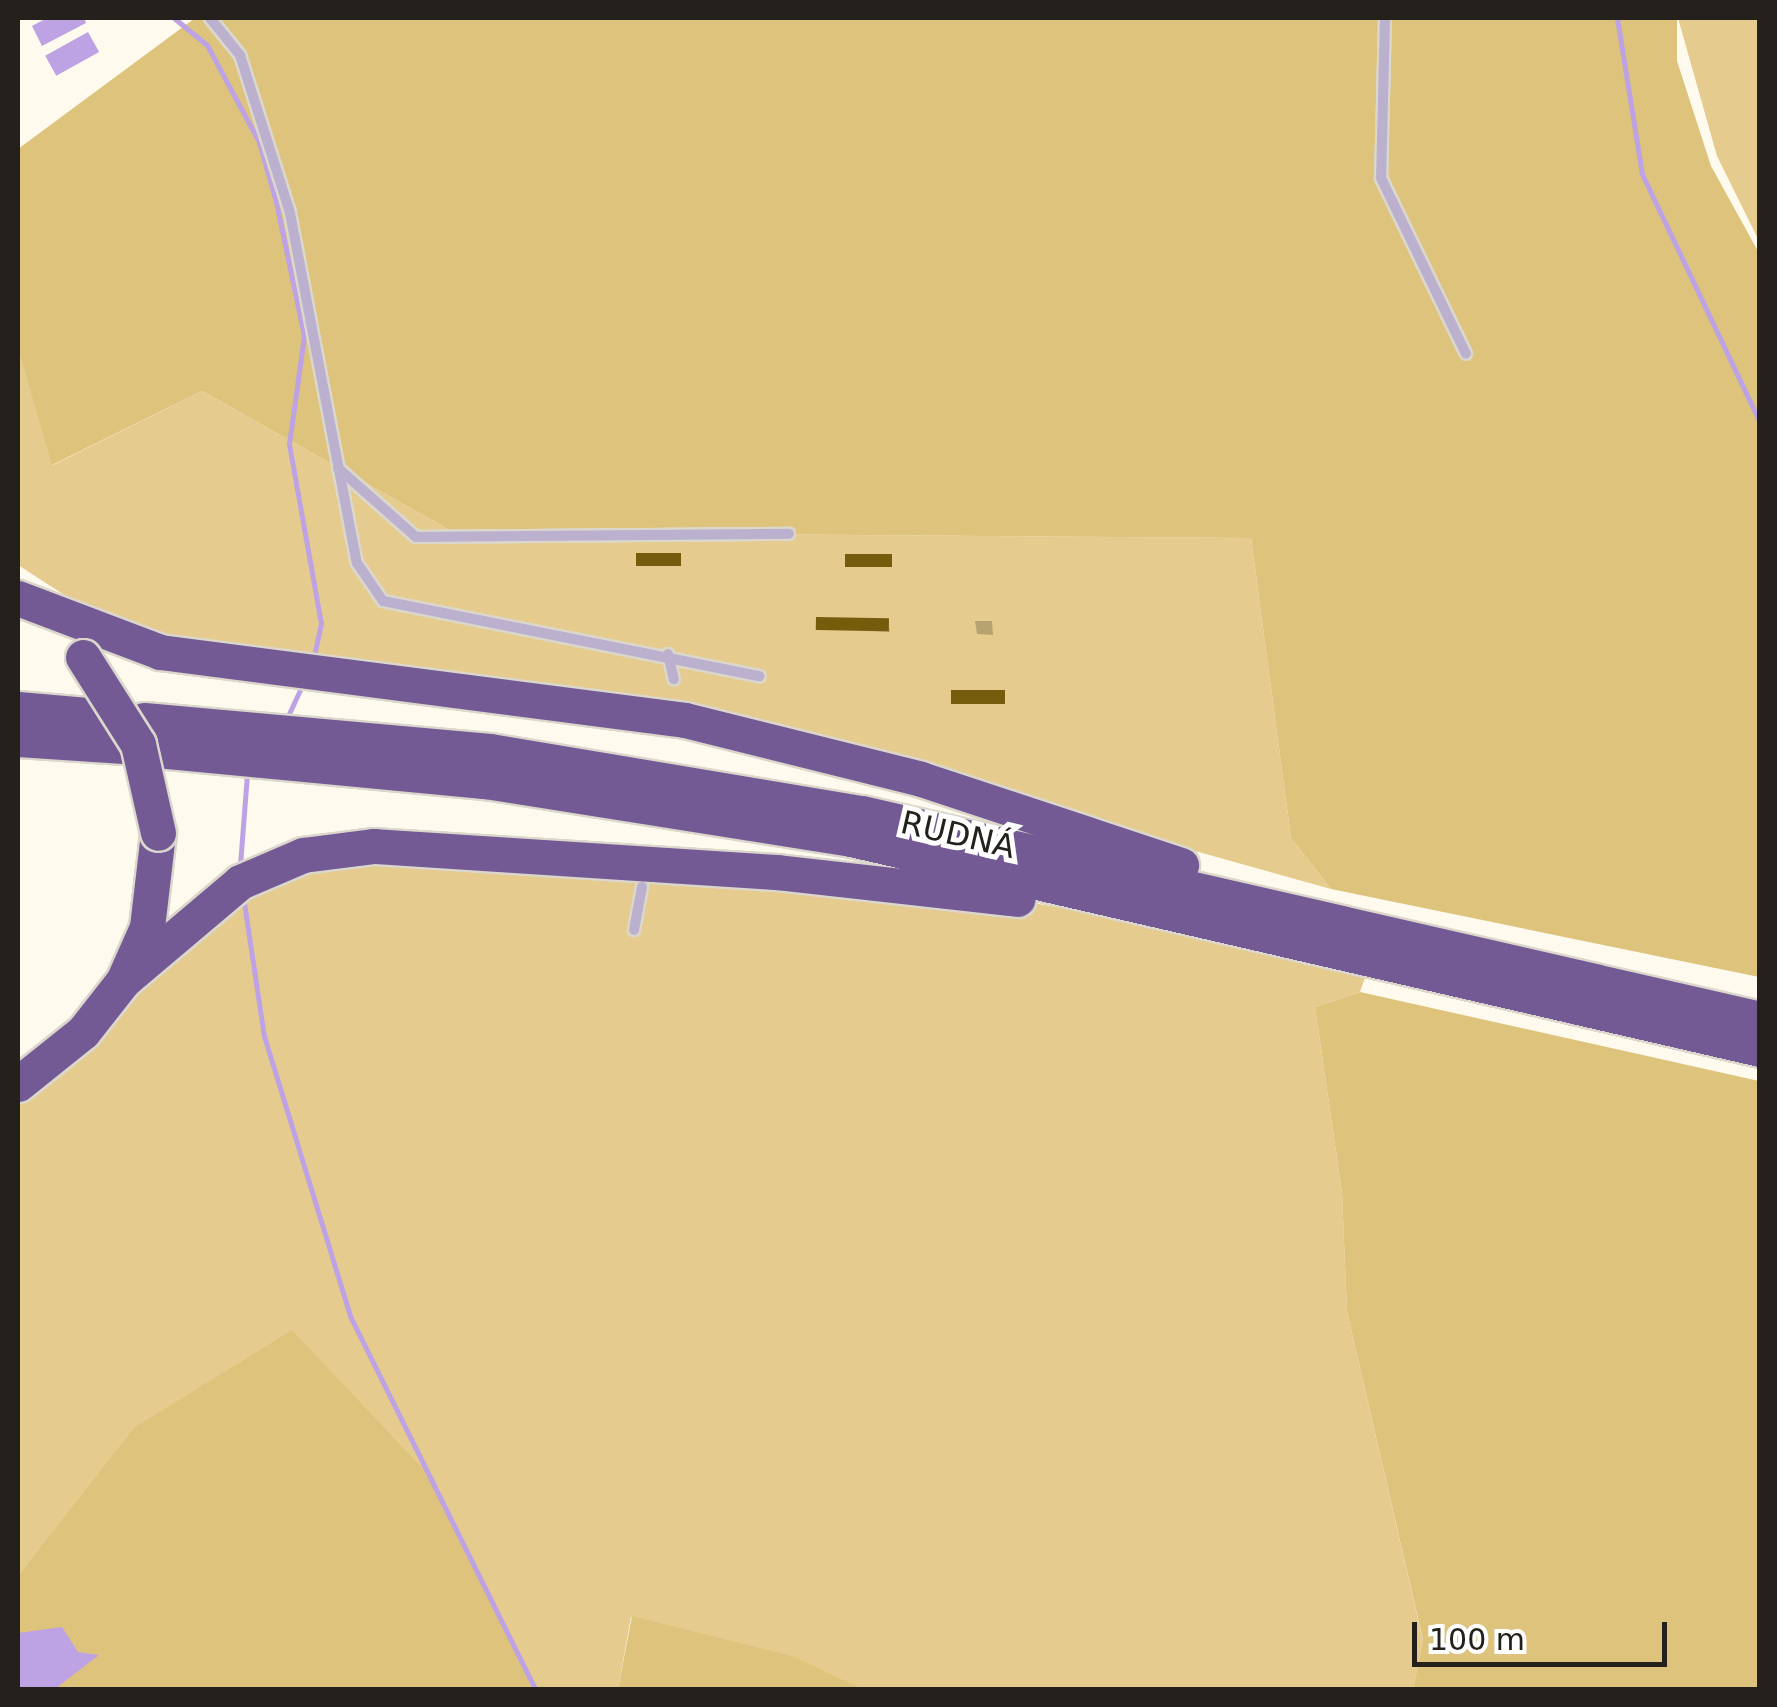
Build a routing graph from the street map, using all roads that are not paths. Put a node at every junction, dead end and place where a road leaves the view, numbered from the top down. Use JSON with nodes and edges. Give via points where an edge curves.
{"nodes":[{"id":1,"x":210,"y":18,"type":"edge"},
{"id":2,"x":1386,"y":18,"type":"edge"},
{"id":3,"x":1466,"y":354,"type":"dead end"},
{"id":4,"x":338,"y":468,"type":"junction"},
{"id":5,"x":788,"y":534,"type":"dead end"},
{"id":6,"x":18,"y":600,"type":"edge"},
{"id":7,"x":668,"y":654,"type":"junction"},
{"id":8,"x":760,"y":676,"type":"dead end"},
{"id":9,"x":674,"y":679,"type":"dead end"},
{"id":10,"x":18,"y":709,"type":"edge"},
{"id":11,"x":134,"y":733,"type":"junction"},
{"id":12,"x":18,"y":740,"type":"edge"},
{"id":13,"x":642,"y":886,"type":"dead end"},
{"id":14,"x":1186,"y":918,"type":"junction"},
{"id":15,"x":634,"y":930,"type":"dead end"},
{"id":16,"x":1406,"y":938,"type":"junction"},
{"id":17,"x":123,"y":981,"type":"junction"},
{"id":18,"x":1760,"y":1019,"type":"edge"},
{"id":19,"x":1760,"y":1049,"type":"edge"},
{"id":20,"x":18,"y":1084,"type":"edge"}],
"edges":[{"from":1,"to":4,"type":"lane","via":[[240,54],[290,213]]},
{"from":2,"to":3,"type":"lane","via":[[1381,178]]},
{"from":4,"to":5,"type":"lane","via":[[416,537]]},
{"from":4,"to":7,"type":"lane","via":[[357,564],[383,601]]},
{"from":6,"to":16,"type":"highway","via":[[160,652],[566,702],[806,748]]},
{"from":6,"to":17,"type":"highway","bridge":true,"via":[[83,657],[138,744],[158,833],[147,927]]},
{"from":7,"to":8,"type":"lane"},
{"from":7,"to":9,"type":"lane"},
{"from":10,"to":11,"type":"highway","name":"RUDNÁ"},
{"from":11,"to":12,"type":"highway","name":"RUDNÁ"},
{"from":11,"to":14,"type":"highway","name":"RUDNÁ","via":[[662,806]]},
{"from":11,"to":16,"type":"highway","name":"RUDNÁ","via":[[398,740],[671,778]]},
{"from":13,"to":15,"type":"lane"},
{"from":14,"to":17,"type":"highway","via":[[1163,928],[1034,902],[777,872],[374,846],[303,856],[240,882]]},
{"from":14,"to":19,"type":"highway","name":"RUDNÁ"},
{"from":16,"to":18,"type":"highway","name":"RUDNÁ"},
{"from":17,"to":20,"type":"highway","via":[[83,1032]]}]}
